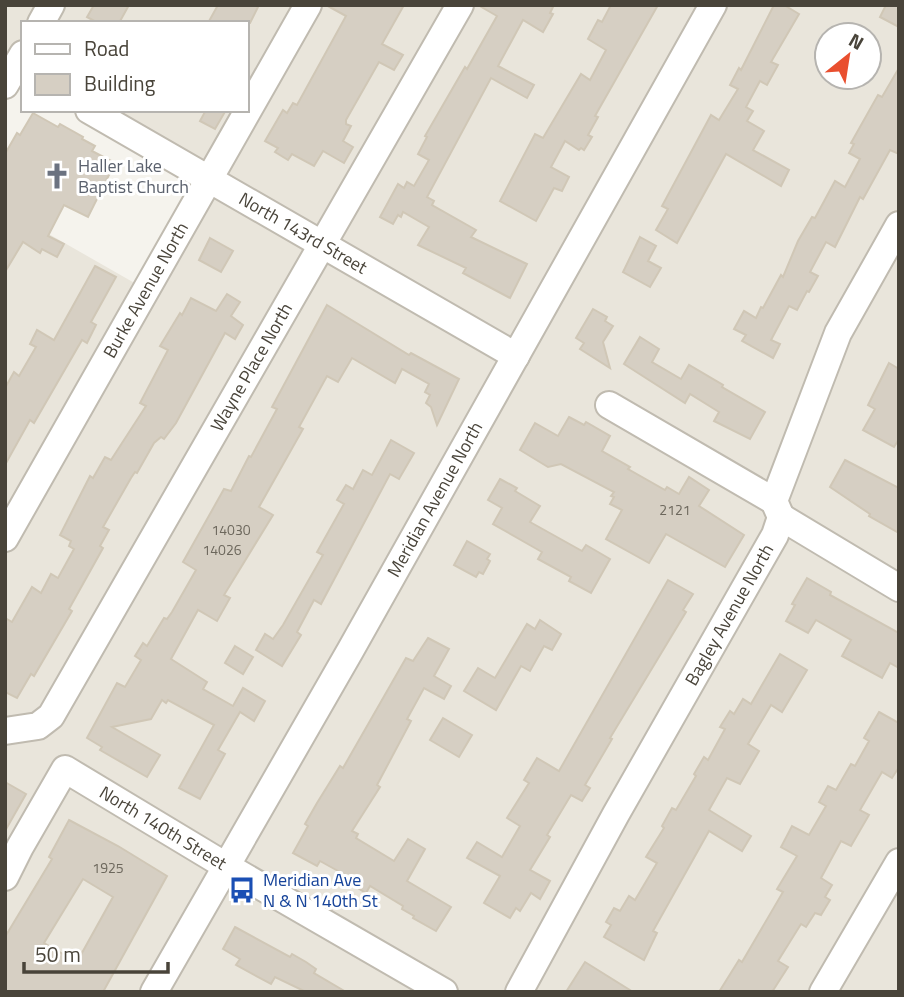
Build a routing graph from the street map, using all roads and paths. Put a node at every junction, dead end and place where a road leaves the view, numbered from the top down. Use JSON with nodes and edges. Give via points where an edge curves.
{"nodes":[{"id":1,"x":51,"y":5,"type":"edge"},
{"id":2,"x":308,"y":5,"type":"edge"},
{"id":3,"x":460,"y":5,"type":"edge"},
{"id":4,"x":713,"y":5,"type":"edge"},
{"id":5,"x":42,"y":21,"type":"edge"},
{"id":6,"x":248,"y":108,"type":"edge"},
{"id":7,"x":92,"y":112,"type":"edge"},
{"id":8,"x":246,"y":112,"type":"edge"},
{"id":9,"x":207,"y":178,"type":"junction"},
{"id":10,"x":899,"y":225,"type":"edge"},
{"id":11,"x":323,"y":245,"type":"junction"},
{"id":12,"x":516,"y":356,"type":"junction"},
{"id":13,"x":609,"y":405,"type":"dead end"},
{"id":14,"x":778,"y":509,"type":"junction"},
{"id":15,"x":5,"y":538,"type":"edge"},
{"id":16,"x":899,"y":588,"type":"edge"},
{"id":17,"x":5,"y":732,"type":"edge"},
{"id":18,"x":899,"y":862,"type":"edge"},
{"id":19,"x":226,"y":866,"type":"junction"},
{"id":20,"x":5,"y":877,"type":"edge"},
{"id":21,"x":154,"y":992,"type":"edge"},
{"id":22,"x":444,"y":992,"type":"edge"},
{"id":23,"x":519,"y":992,"type":"edge"},
{"id":24,"x":823,"y":992,"type":"edge"}],
"edges":[{"from":1,"to":5,"type":"street"},
{"from":2,"to":6,"type":"street","name":"Burke Avenue North"},
{"from":3,"to":11,"type":"street","name":"Wayne Place North"},
{"from":4,"to":12,"type":"street","name":"Meridian Avenue North"},
{"from":7,"to":9,"type":"street","name":"North 143rd Street"},
{"from":8,"to":9,"type":"street","name":"Burke Avenue North"},
{"from":9,"to":11,"type":"street","name":"North 143rd Street"},
{"from":9,"to":15,"type":"street","name":"Burke Avenue North"},
{"from":10,"to":14,"type":"street","name":"Bagley Avenue North","via":[[838,333]]},
{"from":11,"to":12,"type":"street","name":"North 143rd Street"},
{"from":11,"to":17,"type":"street","name":"Wayne Place North","via":[[51,716],[38,726]]},
{"from":12,"to":19,"type":"street","name":"Meridian Avenue North"},
{"from":13,"to":14,"type":"street"},
{"from":14,"to":16,"type":"street"},
{"from":14,"to":23,"type":"street","name":"Bagley Avenue North","via":[[768,548]]},
{"from":18,"to":24,"type":"street"},
{"from":19,"to":20,"type":"street","name":"North 140th Street","via":[[65,769]]},
{"from":19,"to":21,"type":"street","name":"Meridian Avenue North"},
{"from":19,"to":22,"type":"street","name":"North 140th Street"}]}
